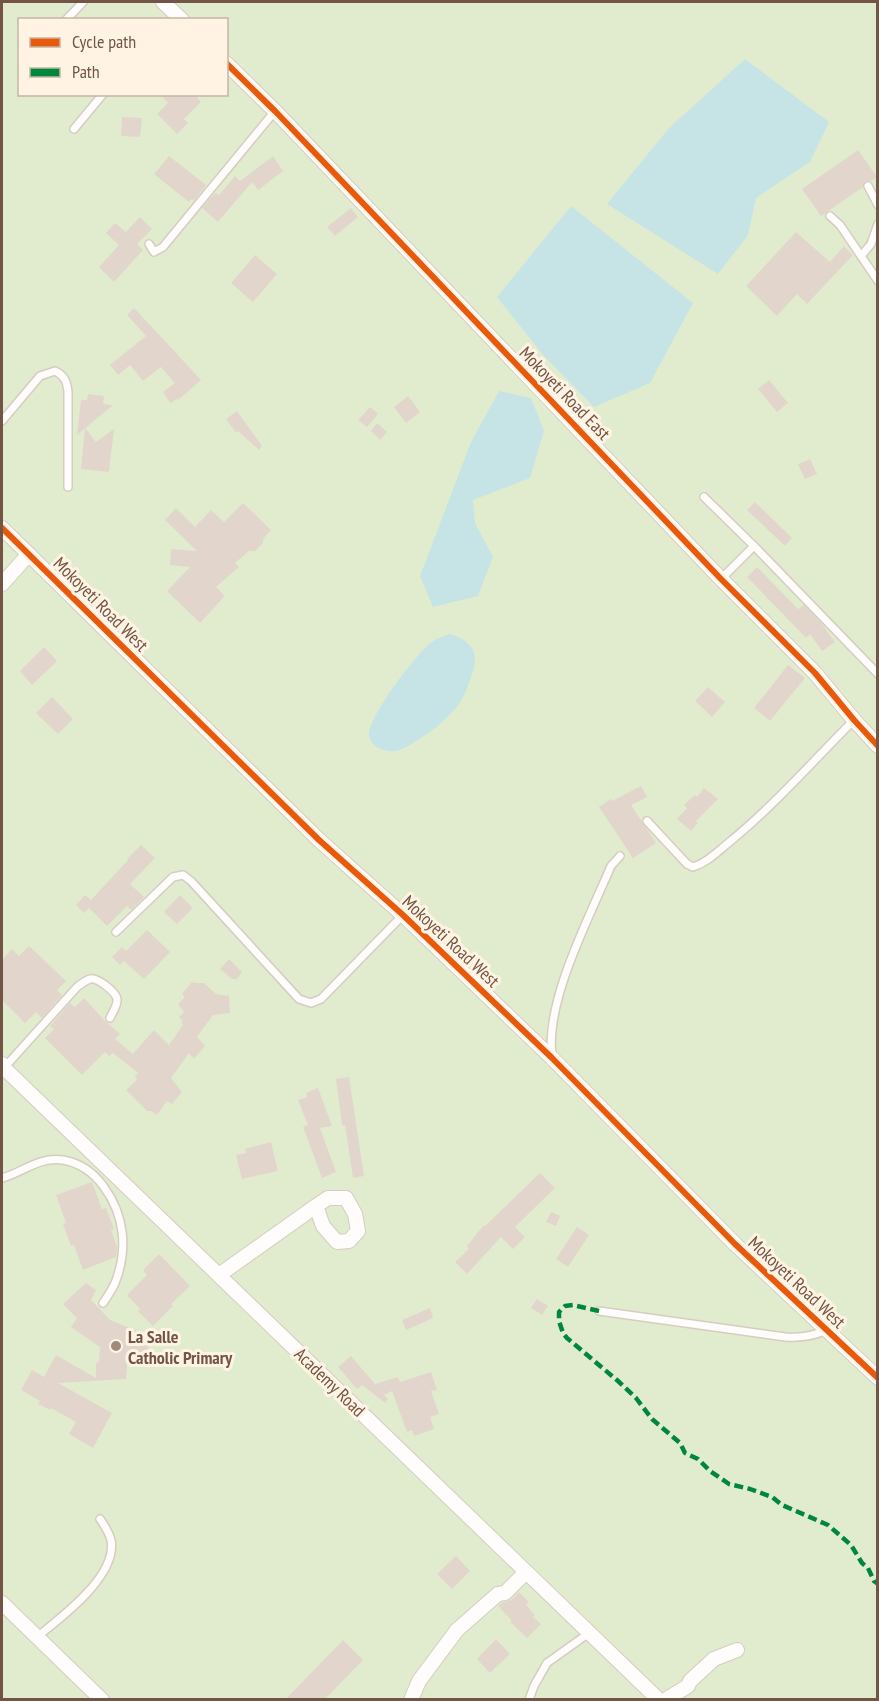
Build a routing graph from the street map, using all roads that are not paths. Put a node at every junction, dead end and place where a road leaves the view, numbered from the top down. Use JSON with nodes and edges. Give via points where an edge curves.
{"nodes":[{"id":1,"x":83,"y":2,"type":"edge"},
{"id":2,"x":68,"y":18,"type":"edge"},
{"id":3,"x":228,"y":65,"type":"edge"},
{"id":4,"x":101,"y":96,"type":"edge"},
{"id":5,"x":275,"y":111,"type":"junction"},
{"id":6,"x":74,"y":129,"type":"dead end"},
{"id":7,"x":868,"y":186,"type":"dead end"},
{"id":8,"x":878,"y":206,"type":"edge"},
{"id":9,"x":830,"y":216,"type":"dead end"},
{"id":10,"x":878,"y":224,"type":"edge"},
{"id":11,"x":149,"y":244,"type":"dead end"},
{"id":12,"x":861,"y":256,"type":"junction"},
{"id":13,"x":878,"y":281,"type":"edge"},
{"id":14,"x":2,"y":421,"type":"edge"},
{"id":15,"x":68,"y":487,"type":"dead end"},
{"id":16,"x":704,"y":497,"type":"dead end"},
{"id":17,"x":2,"y":528,"type":"edge"},
{"id":18,"x":754,"y":546,"type":"junction"},
{"id":19,"x":29,"y":554,"type":"junction"},
{"id":20,"x":721,"y":579,"type":"junction"},
{"id":21,"x":2,"y":584,"type":"edge"},
{"id":22,"x":878,"y":674,"type":"edge"},
{"id":23,"x":854,"y":720,"type":"junction"},
{"id":24,"x":878,"y":746,"type":"edge"},
{"id":25,"x":647,"y":821,"type":"dead end"},
{"id":26,"x":620,"y":856,"type":"dead end"},
{"id":27,"x":403,"y":915,"type":"junction"},
{"id":28,"x":116,"y":932,"type":"dead end"},
{"id":29,"x":110,"y":1018,"type":"dead end"},
{"id":30,"x":552,"y":1058,"type":"junction"},
{"id":31,"x":3,"y":1066,"type":"edge"},
{"id":32,"x":2,"y":1178,"type":"edge"},
{"id":33,"x":316,"y":1206,"type":"dead end"},
{"id":34,"x":219,"y":1275,"type":"junction"},
{"id":35,"x":103,"y":1303,"type":"dead end"},
{"id":36,"x":599,"y":1311,"type":"dead end"},
{"id":37,"x":827,"y":1330,"type":"junction"},
{"id":38,"x":878,"y":1378,"type":"edge"},
{"id":39,"x":100,"y":1520,"type":"dead end"},
{"id":40,"x":526,"y":1572,"type":"junction"},
{"id":41,"x":2,"y":1603,"type":"edge"},
{"id":42,"x":590,"y":1633,"type":"junction"},
{"id":43,"x":37,"y":1637,"type":"junction"},
{"id":44,"x":737,"y":1650,"type":"dead end"},
{"id":45,"x":102,"y":1700,"type":"edge"},
{"id":46,"x":411,"y":1700,"type":"edge"},
{"id":47,"x":529,"y":1700,"type":"edge"},
{"id":48,"x":659,"y":1700,"type":"edge"},
{"id":49,"x":665,"y":1700,"type":"edge"}],
"edges":[{"from":1,"to":2,"type":"lane"},
{"from":3,"to":5,"type":"street","name":"Mokoyeti Road East"},
{"from":4,"to":6,"type":"lane"},
{"from":5,"to":11,"type":"lane","via":[[163,247],[154,252]]},
{"from":5,"to":20,"type":"street","name":"Mokoyeti Road East"},
{"from":7,"to":8,"type":"lane"},
{"from":9,"to":12,"type":"lane"},
{"from":10,"to":12,"type":"lane"},
{"from":12,"to":13,"type":"lane"},
{"from":14,"to":15,"type":"lane","via":[[40,375],[61,373],[68,392]]},
{"from":16,"to":18,"type":"lane"},
{"from":17,"to":19,"type":"street","name":"Mokoyeti Road West"},
{"from":18,"to":20,"type":"lane"},
{"from":18,"to":22,"type":"lane"},
{"from":19,"to":21,"type":"street"},
{"from":19,"to":27,"type":"street","name":"Mokoyeti Road West","via":[[318,840]]},
{"from":20,"to":23,"type":"street","name":"Mokoyeti Road East","via":[[815,673]]},
{"from":23,"to":24,"type":"street","name":"Mokoyeti Road East"},
{"from":23,"to":25,"type":"lane","via":[[748,827],[698,865],[687,864]]},
{"from":26,"to":30,"type":"lane","via":[[611,866],[566,974],[555,1010]]},
{"from":27,"to":28,"type":"lane","via":[[321,999],[311,1003],[299,999],[183,875],[173,877]]},
{"from":27,"to":30,"type":"street","name":"Mokoyeti Road West"},
{"from":29,"to":31,"type":"lane","via":[[117,1000],[110,989],[88,979]]},
{"from":30,"to":37,"type":"street","name":"Mokoyeti Road West","via":[[735,1244]]},
{"from":31,"to":34,"type":"street","name":"Academy Road"},
{"from":32,"to":35,"type":"lane","via":[[30,1165],[62,1160],[84,1167],[99,1180],[114,1201],[123,1227],[122,1260]]},
{"from":33,"to":34,"type":"street"},
{"from":34,"to":40,"type":"street","name":"Academy Road"},
{"from":36,"to":37,"type":"lane","via":[[785,1337],[811,1337]]},
{"from":37,"to":38,"type":"street","name":"Mokoyeti Road West"},
{"from":39,"to":43,"type":"lane","via":[[111,1542],[110,1557],[84,1598]]},
{"from":40,"to":42,"type":"street","name":"Academy Road"},
{"from":40,"to":46,"type":"street","via":[[506,1593],[498,1594],[457,1630],[419,1681]]},
{"from":41,"to":43,"type":"street"},
{"from":42,"to":47,"type":"lane","via":[[547,1663]]},
{"from":42,"to":48,"type":"street","name":"Academy Road"},
{"from":43,"to":45,"type":"street"},
{"from":44,"to":49,"type":"street","via":[[714,1659],[688,1686]]}]}
